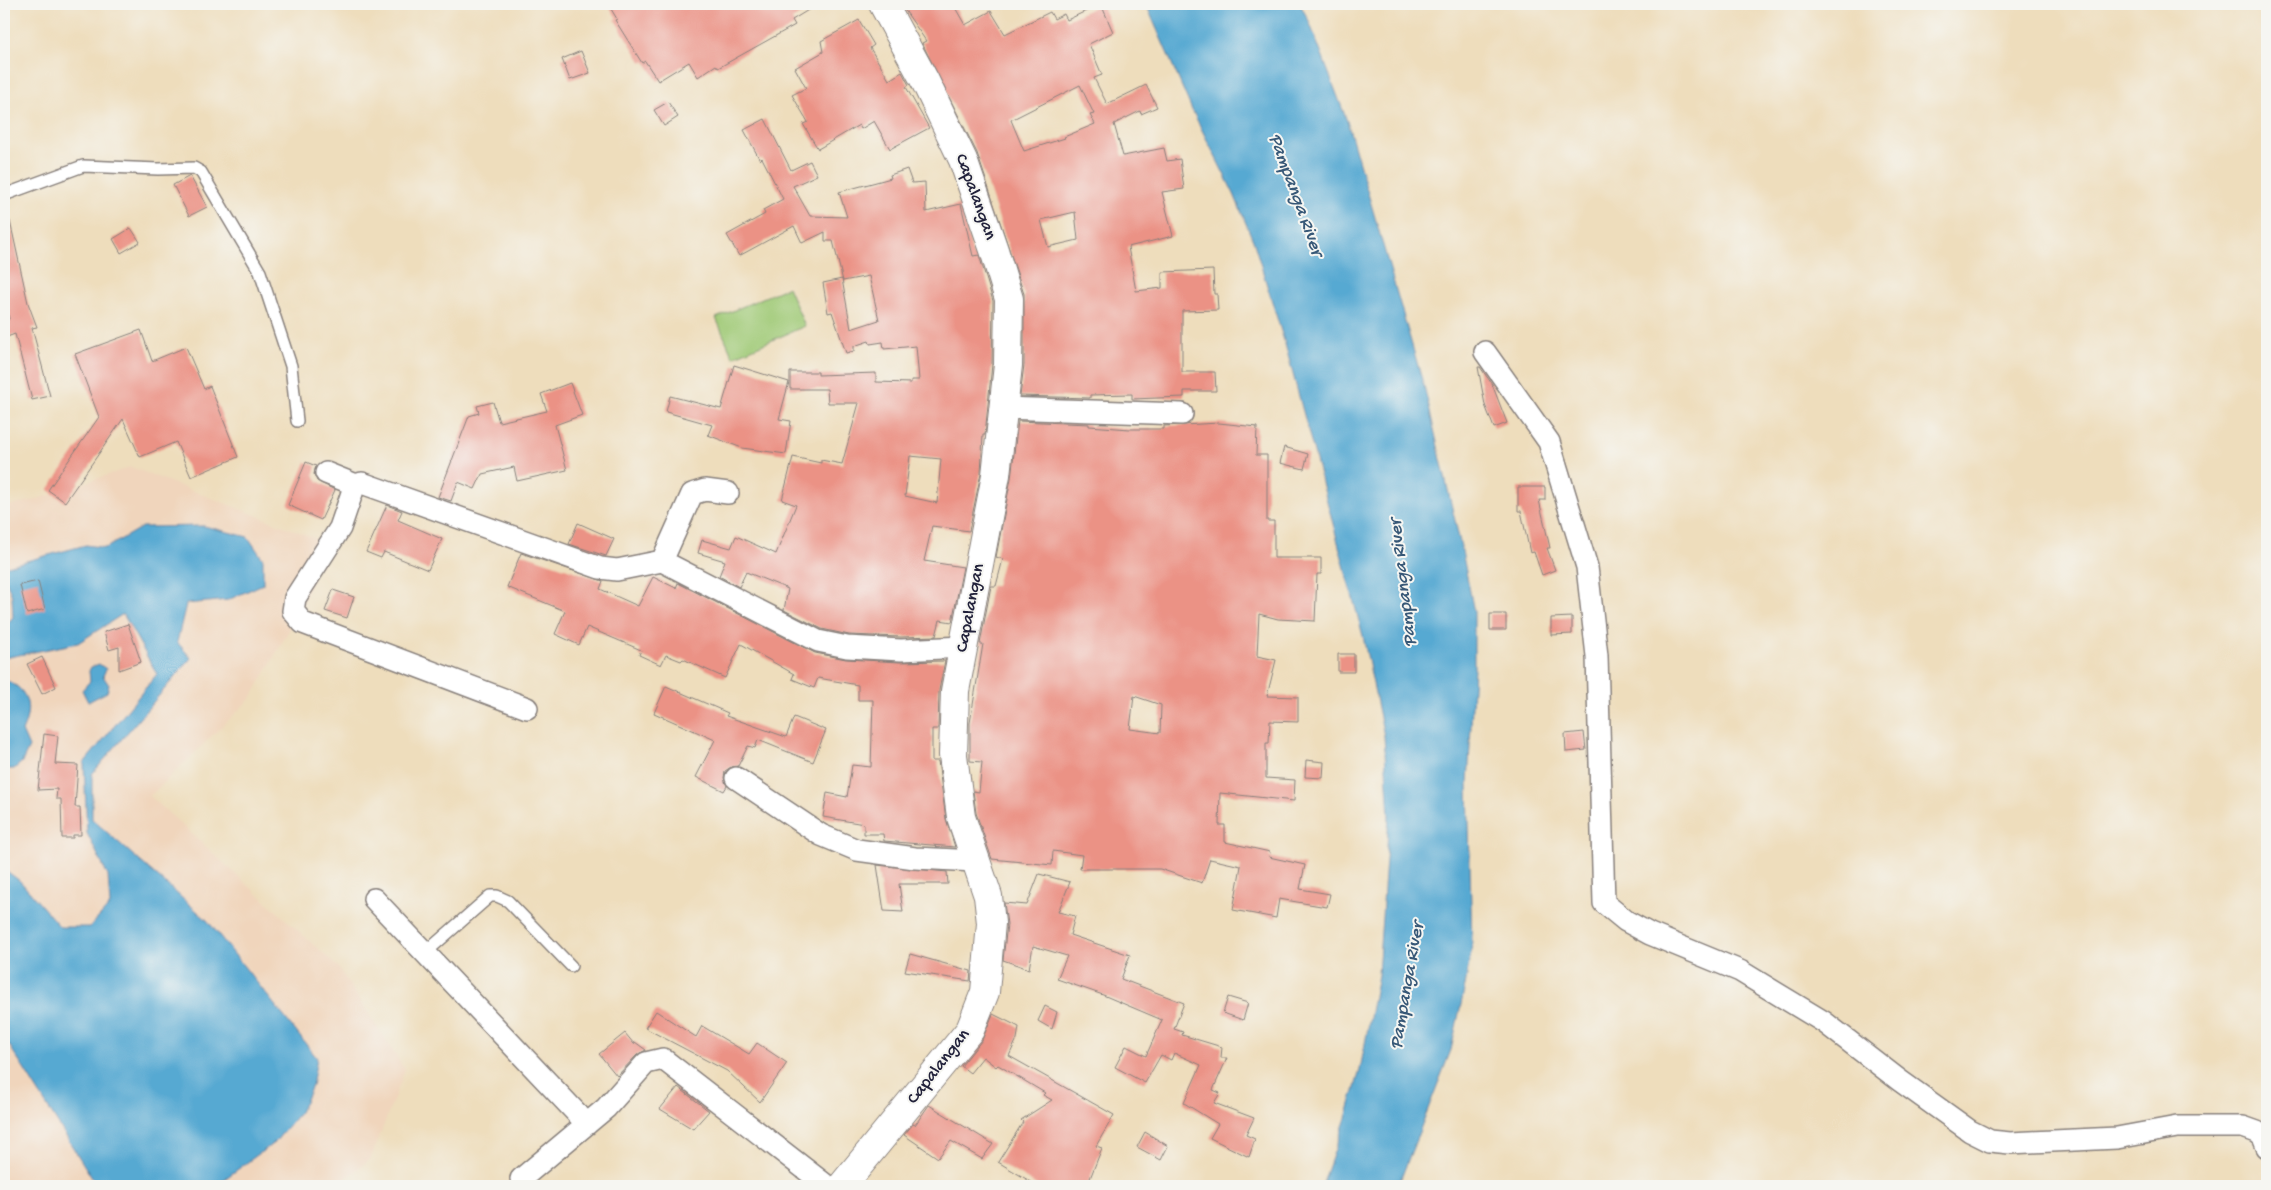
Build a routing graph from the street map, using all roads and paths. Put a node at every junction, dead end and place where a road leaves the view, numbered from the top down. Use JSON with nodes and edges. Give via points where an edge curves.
{"nodes":[{"id":1,"x":885,"y":4,"type":"edge"},
{"id":2,"x":4,"y":195,"type":"edge"},
{"id":3,"x":1485,"y":352,"type":"dead end"},
{"id":4,"x":1005,"y":408,"type":"junction"},
{"id":5,"x":1182,"y":414,"type":"dead end"},
{"id":6,"x":297,"y":421,"type":"dead end"},
{"id":7,"x":326,"y":473,"type":"dead end"},
{"id":8,"x":356,"y":485,"type":"junction"},
{"id":9,"x":728,"y":493,"type":"dead end"},
{"id":10,"x":662,"y":561,"type":"junction"},
{"id":11,"x":963,"y":647,"type":"junction"},
{"id":12,"x":527,"y":708,"type":"dead end"},
{"id":13,"x":736,"y":778,"type":"dead end"},
{"id":14,"x":976,"y":861,"type":"junction"},
{"id":15,"x":374,"y":899,"type":"dead end"},
{"id":16,"x":425,"y":953,"type":"junction"},
{"id":17,"x":571,"y":966,"type":"dead end"},
{"id":18,"x":587,"y":1124,"type":"junction"},
{"id":19,"x":2267,"y":1147,"type":"edge"},
{"id":20,"x":521,"y":1179,"type":"dead end"},
{"id":21,"x":827,"y":1186,"type":"edge"},
{"id":22,"x":842,"y":1186,"type":"edge"}],
"edges":[{"from":1,"to":4,"type":"street","name":"Capalangan","via":[[963,160],[994,250],[1008,299]]},
{"from":2,"to":6,"type":"lane","via":[[83,166],[194,168],[201,172],[260,272],[291,366]]},
{"from":3,"to":19,"type":"street","via":[[1549,442],[1587,567],[1597,656],[1604,903],[1634,926],[1740,971],[1824,1022],[1907,1086],[1970,1130],[1990,1140],[2117,1138],[2176,1126],[2243,1127],[2257,1132]]},
{"from":4,"to":5,"type":"street"},
{"from":4,"to":11,"type":"street","name":"Capalangan","via":[[996,475]]},
{"from":7,"to":8,"type":"street"},
{"from":8,"to":10,"type":"street","via":[[362,483],[600,568],[617,570]]},
{"from":8,"to":12,"type":"street","via":[[340,528],[295,598],[293,611],[303,623]]},
{"from":9,"to":10,"type":"street","via":[[705,490],[692,494]]},
{"from":10,"to":11,"type":"street","via":[[818,640],[847,647],[877,649]]},
{"from":11,"to":14,"type":"street","name":"Capalangan","via":[[954,691],[953,755],[961,817]]},
{"from":13,"to":14,"type":"street","via":[[821,835],[857,850],[915,858]]},
{"from":14,"to":22,"type":"street","name":"Capalangan","via":[[988,896],[991,922],[985,992],[970,1030]]},
{"from":15,"to":16,"type":"street"},
{"from":16,"to":17,"type":"lane","via":[[490,896],[497,896],[508,901]]},
{"from":16,"to":18,"type":"street"},
{"from":18,"to":20,"type":"street"},
{"from":18,"to":21,"type":"street","via":[[606,1108],[646,1063],[664,1060]]}]}
